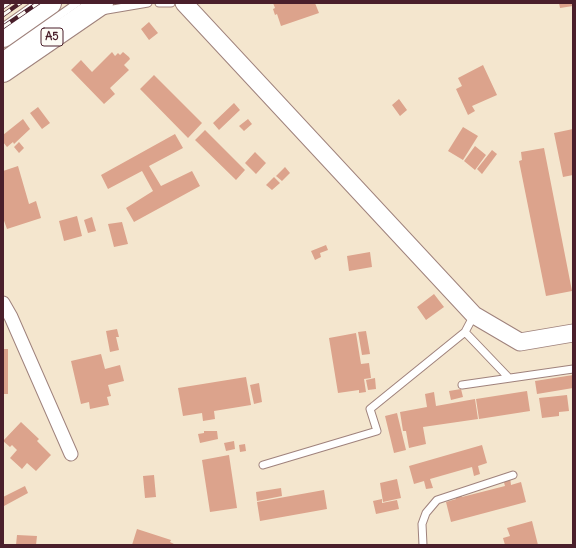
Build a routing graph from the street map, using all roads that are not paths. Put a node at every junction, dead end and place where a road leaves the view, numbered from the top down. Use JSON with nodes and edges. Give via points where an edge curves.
{"nodes":[{"id":1,"x":50,"y":3,"type":"edge"},
{"id":2,"x":148,"y":3,"type":"edge"},
{"id":3,"x":159,"y":3,"type":"edge"},
{"id":4,"x":171,"y":3,"type":"edge"},
{"id":5,"x":184,"y":3,"type":"edge"},
{"id":6,"x":89,"y":6,"type":"edge"},
{"id":7,"x":3,"y":36,"type":"edge"},
{"id":8,"x":3,"y":55,"type":"edge"},
{"id":9,"x":3,"y":71,"type":"edge"},
{"id":10,"x":3,"y":303,"type":"edge"},
{"id":11,"x":474,"y":315,"type":"junction"},
{"id":12,"x":465,"y":332,"type":"junction"},
{"id":13,"x":573,"y":332,"type":"edge"},
{"id":14,"x":573,"y":368,"type":"edge"},
{"id":15,"x":509,"y":378,"type":"junction"},
{"id":16,"x":462,"y":385,"type":"dead end"},
{"id":17,"x":71,"y":454,"type":"dead end"},
{"id":18,"x":263,"y":465,"type":"dead end"},
{"id":19,"x":512,"y":475,"type":"dead end"},
{"id":20,"x":423,"y":545,"type":"edge"}],
"edges":[{"from":1,"to":7,"type":"highway","number":"A5"},
{"from":2,"to":6,"type":"lane"},
{"from":3,"to":4,"type":"lane"},
{"from":5,"to":11,"type":"street"},
{"from":6,"to":8,"type":"lane"},
{"from":6,"to":9,"type":"highway","number":"A5"},
{"from":10,"to":17,"type":"street"},
{"from":11,"to":12,"type":"lane"},
{"from":11,"to":13,"type":"street","via":[[520,342]]},
{"from":12,"to":15,"type":"lane"},
{"from":12,"to":18,"type":"lane","via":[[370,409],[377,431]]},
{"from":14,"to":15,"type":"lane"},
{"from":15,"to":16,"type":"lane"},
{"from":19,"to":20,"type":"lane","via":[[437,500],[426,513],[422,524]]}]}
